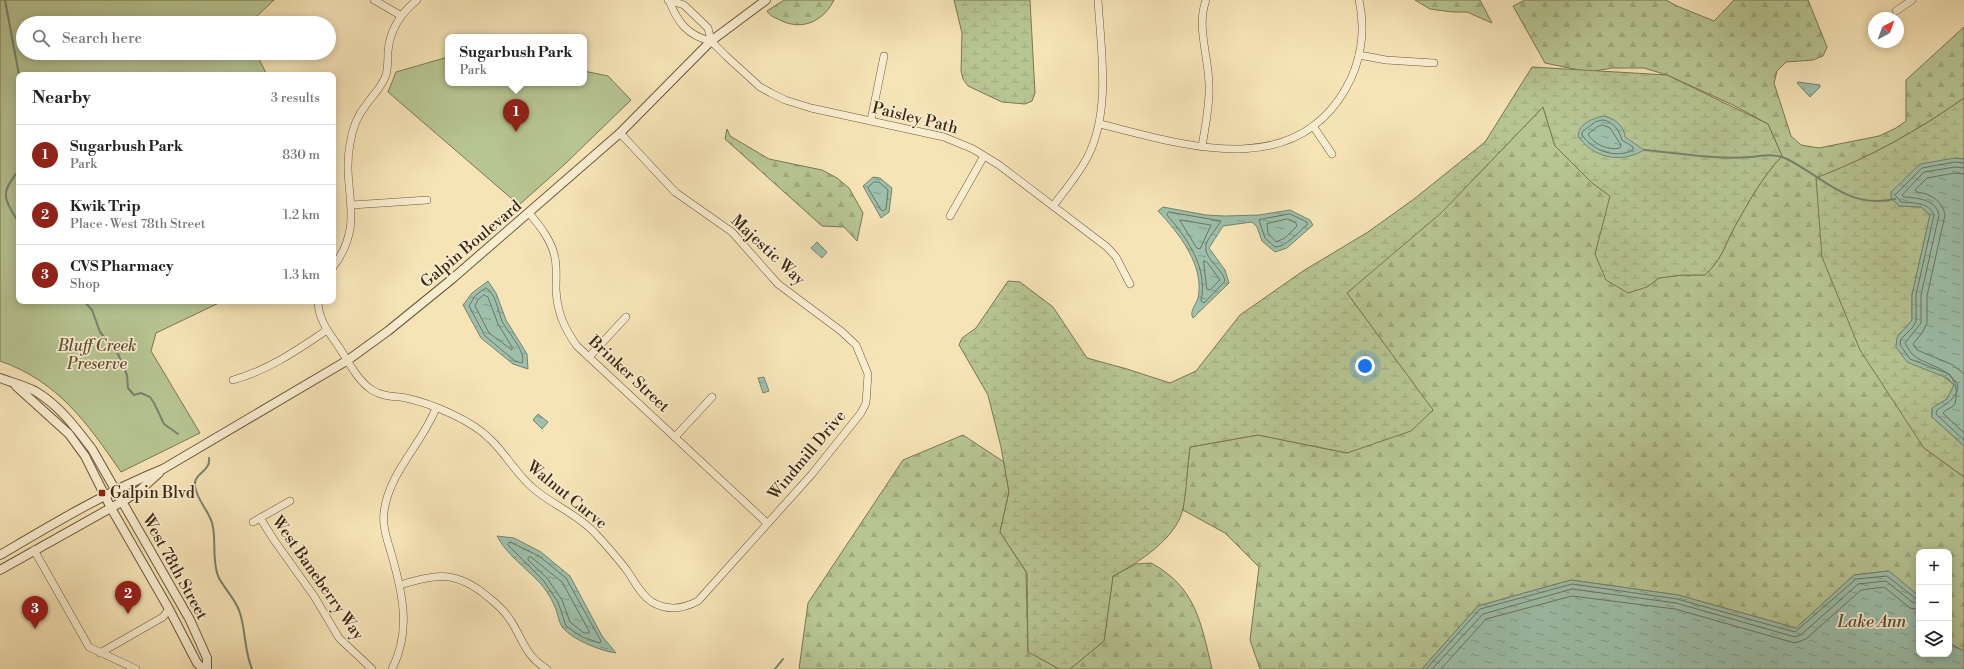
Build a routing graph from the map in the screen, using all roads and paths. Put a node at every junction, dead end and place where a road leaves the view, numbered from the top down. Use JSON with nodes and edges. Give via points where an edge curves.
{"nodes":[{"id":1,"x":374,"y":0,"type":"edge"},
{"id":2,"x":417,"y":0,"type":"edge"},
{"id":3,"x":668,"y":0,"type":"edge"},
{"id":4,"x":766,"y":0,"type":"edge"},
{"id":5,"x":1098,"y":0,"type":"edge"},
{"id":6,"x":1206,"y":0,"type":"edge"},
{"id":7,"x":1359,"y":0,"type":"edge"},
{"id":8,"x":1912,"y":0,"type":"edge"},
{"id":9,"x":1896,"y":11,"type":"dead end"},
{"id":10,"x":400,"y":16,"type":"junction"},
{"id":11,"x":711,"y":41,"type":"junction"},
{"id":12,"x":1359,"y":55,"type":"junction"},
{"id":13,"x":884,"y":56,"type":"dead end"},
{"id":14,"x":1434,"y":63,"type":"dead end"},
{"id":15,"x":871,"y":120,"type":"junction"},
{"id":16,"x":1100,"y":124,"type":"junction"},
{"id":17,"x":1312,"y":126,"type":"junction"},
{"id":18,"x":620,"y":133,"type":"junction"},
{"id":19,"x":1202,"y":147,"type":"junction"},
{"id":20,"x":1332,"y":154,"type":"dead end"},
{"id":21,"x":984,"y":156,"type":"junction"},
{"id":22,"x":427,"y":200,"type":"dead end"},
{"id":23,"x":352,"y":205,"type":"junction"},
{"id":24,"x":1053,"y":206,"type":"junction"},
{"id":25,"x":529,"y":213,"type":"junction"},
{"id":26,"x":950,"y":216,"type":"dead end"},
{"id":27,"x":336,"y":262,"type":"edge"},
{"id":28,"x":1130,"y":284,"type":"dead end"},
{"id":29,"x":318,"y":304,"type":"edge"},
{"id":30,"x":626,"y":317,"type":"dead end"},
{"id":31,"x":327,"y":330,"type":"junction"},
{"id":32,"x":589,"y":357,"type":"junction"},
{"id":33,"x":348,"y":360,"type":"junction"},
{"id":34,"x":0,"y":378,"type":"edge"},
{"id":35,"x":233,"y":380,"type":"dead end"},
{"id":36,"x":12,"y":383,"type":"junction"},
{"id":37,"x":712,"y":397,"type":"dead end"},
{"id":38,"x":866,"y":403,"type":"joint"},
{"id":39,"x":436,"y":408,"type":"junction"},
{"id":40,"x":675,"y":437,"type":"junction"},
{"id":41,"x":163,"y":469,"type":"junction"},
{"id":42,"x":116,"y":490,"type":"junction"},
{"id":43,"x":104,"y":496,"type":"junction"},
{"id":44,"x":290,"y":500,"type":"dead end"},
{"id":45,"x":122,"y":502,"type":"junction"},
{"id":46,"x":111,"y":508,"type":"junction"},
{"id":47,"x":260,"y":518,"type":"junction"},
{"id":48,"x":253,"y":522,"type":"dead end"},
{"id":49,"x":767,"y":523,"type":"junction"},
{"id":50,"x":34,"y":550,"type":"junction"},
{"id":51,"x":0,"y":554,"type":"edge"},
{"id":52,"x":0,"y":570,"type":"edge"},
{"id":53,"x":400,"y":585,"type":"junction"},
{"id":54,"x":169,"y":609,"type":"junction"},
{"id":55,"x":100,"y":653,"type":"junction"},
{"id":56,"x":136,"y":669,"type":"edge"},
{"id":57,"x":203,"y":669,"type":"edge"},
{"id":58,"x":207,"y":669,"type":"edge"},
{"id":59,"x":372,"y":669,"type":"edge"},
{"id":60,"x":392,"y":669,"type":"edge"},
{"id":61,"x":547,"y":669,"type":"edge"}],
"edges":[{"from":1,"to":10,"type":"street"},
{"from":2,"to":10,"type":"street"},
{"from":3,"to":11,"type":"street","via":[[675,17],[697,38]]},
{"from":3,"to":11,"type":"street","via":[[684,5],[708,28]]},
{"from":4,"to":11,"type":"street","name":"Galpin Boulevard"},
{"from":5,"to":16,"type":"street","via":[[1102,96]]},
{"from":6,"to":19,"type":"street","via":[[1202,31],[1209,92]]},
{"from":7,"to":12,"type":"street","via":[[1362,22]]},
{"from":8,"to":9,"type":"street"},
{"from":10,"to":23,"type":"street","via":[[390,40],[388,66],[383,84],[362,110],[352,132],[348,154]]},
{"from":11,"to":15,"type":"street","name":"Paisley Path","via":[[746,75],[785,100]]},
{"from":11,"to":18,"type":"street","name":"Galpin Boulevard"},
{"from":12,"to":14,"type":"street","via":[[1386,60]]},
{"from":12,"to":17,"type":"street","via":[[1343,94],[1328,113]]},
{"from":13,"to":15,"type":"street"},
{"from":15,"to":21,"type":"street","name":"Paisley Path","via":[[944,137]]},
{"from":16,"to":19,"type":"street"},
{"from":16,"to":24,"type":"street","via":[[1088,156]]},
{"from":17,"to":19,"type":"street","via":[[1286,141],[1258,148],[1241,150]]},
{"from":17,"to":20,"type":"street"},
{"from":18,"to":25,"type":"street","name":"Galpin Boulevard"},
{"from":18,"to":38,"type":"street","name":"Majestic Way","via":[[675,192],[732,232],[778,284],[856,345],[868,374]]},
{"from":21,"to":24,"type":"street","name":"Paisley Path"},
{"from":21,"to":26,"type":"street"},
{"from":22,"to":23,"type":"street"},
{"from":23,"to":27,"type":"street","via":[[351,230],[344,250]]},
{"from":24,"to":28,"type":"street","name":"Paisley Path","via":[[1112,252]]},
{"from":25,"to":32,"type":"street","name":"Brinker Street","via":[[544,232],[555,257],[557,305],[561,321],[577,346]]},
{"from":25,"to":33,"type":"street","name":"Galpin Boulevard","via":[[452,279]]},
{"from":29,"to":31,"type":"street","name":"Walnut Curve","via":[[320,316]]},
{"from":30,"to":32,"type":"street"},
{"from":31,"to":33,"type":"street","name":"Walnut Curve"},
{"from":31,"to":35,"type":"street","via":[[272,366],[254,375]]},
{"from":32,"to":40,"type":"street","name":"Brinker Street"},
{"from":33,"to":39,"type":"street","name":"Walnut Curve","via":[[371,390]]},
{"from":33,"to":41,"type":"street","name":"Galpin Boulevard"},
{"from":34,"to":36,"type":"street","name":"West 78th Street"},
{"from":36,"to":42,"type":"street","name":"West 78th Street","via":[[34,391],[63,414],[92,449]]},
{"from":36,"to":43,"type":"street","name":"West 78th Street","via":[[69,434],[85,456]]},
{"from":37,"to":40,"type":"street"},
{"from":38,"to":49,"type":"street","name":"Windmill Drive","via":[[861,413],[812,474]]},
{"from":39,"to":49,"type":"street","name":"Walnut Curve","via":[[469,423],[490,439],[524,480],[594,532],[621,563],[641,592],[661,606],[680,608],[698,601]]},
{"from":39,"to":53,"type":"street","via":[[425,433],[402,467],[384,511],[386,535]]},
{"from":40,"to":49,"type":"street","name":"Brinker Street"},
{"from":41,"to":42,"type":"street","name":"Galpin Boulevard"},
{"from":41,"to":45,"type":"street","name":"Galpin Boulevard"},
{"from":42,"to":43,"type":"street","name":"Galpin Boulevard"},
{"from":42,"to":45,"type":"street","name":"West 78th Street"},
{"from":43,"to":46,"type":"street","name":"West 78th Street"},
{"from":43,"to":51,"type":"street","name":"Galpin Boulevard"},
{"from":44,"to":47,"type":"street"},
{"from":45,"to":46,"type":"street","name":"Galpin Boulevard"},
{"from":45,"to":58,"type":"street","name":"West 78th Street","via":[[190,620],[207,658]]},
{"from":46,"to":50,"type":"street","name":"Galpin Boulevard"},
{"from":46,"to":54,"type":"street","name":"West 78th Street"},
{"from":47,"to":48,"type":"street"},
{"from":47,"to":59,"type":"street","name":"West Baneberry Way","via":[[314,596],[339,638]]},
{"from":50,"to":52,"type":"street","name":"Galpin Boulevard"},
{"from":50,"to":55,"type":"street","via":[[89,647]]},
{"from":53,"to":60,"type":"street","via":[[404,637],[401,651]]},
{"from":53,"to":61,"type":"street","via":[[440,576],[452,577],[474,586],[507,614],[526,649]]},
{"from":54,"to":55,"type":"street","via":[[163,617]]},
{"from":54,"to":57,"type":"street","name":"West 78th Street","via":[[197,663]]},
{"from":55,"to":56,"type":"street"}]}
